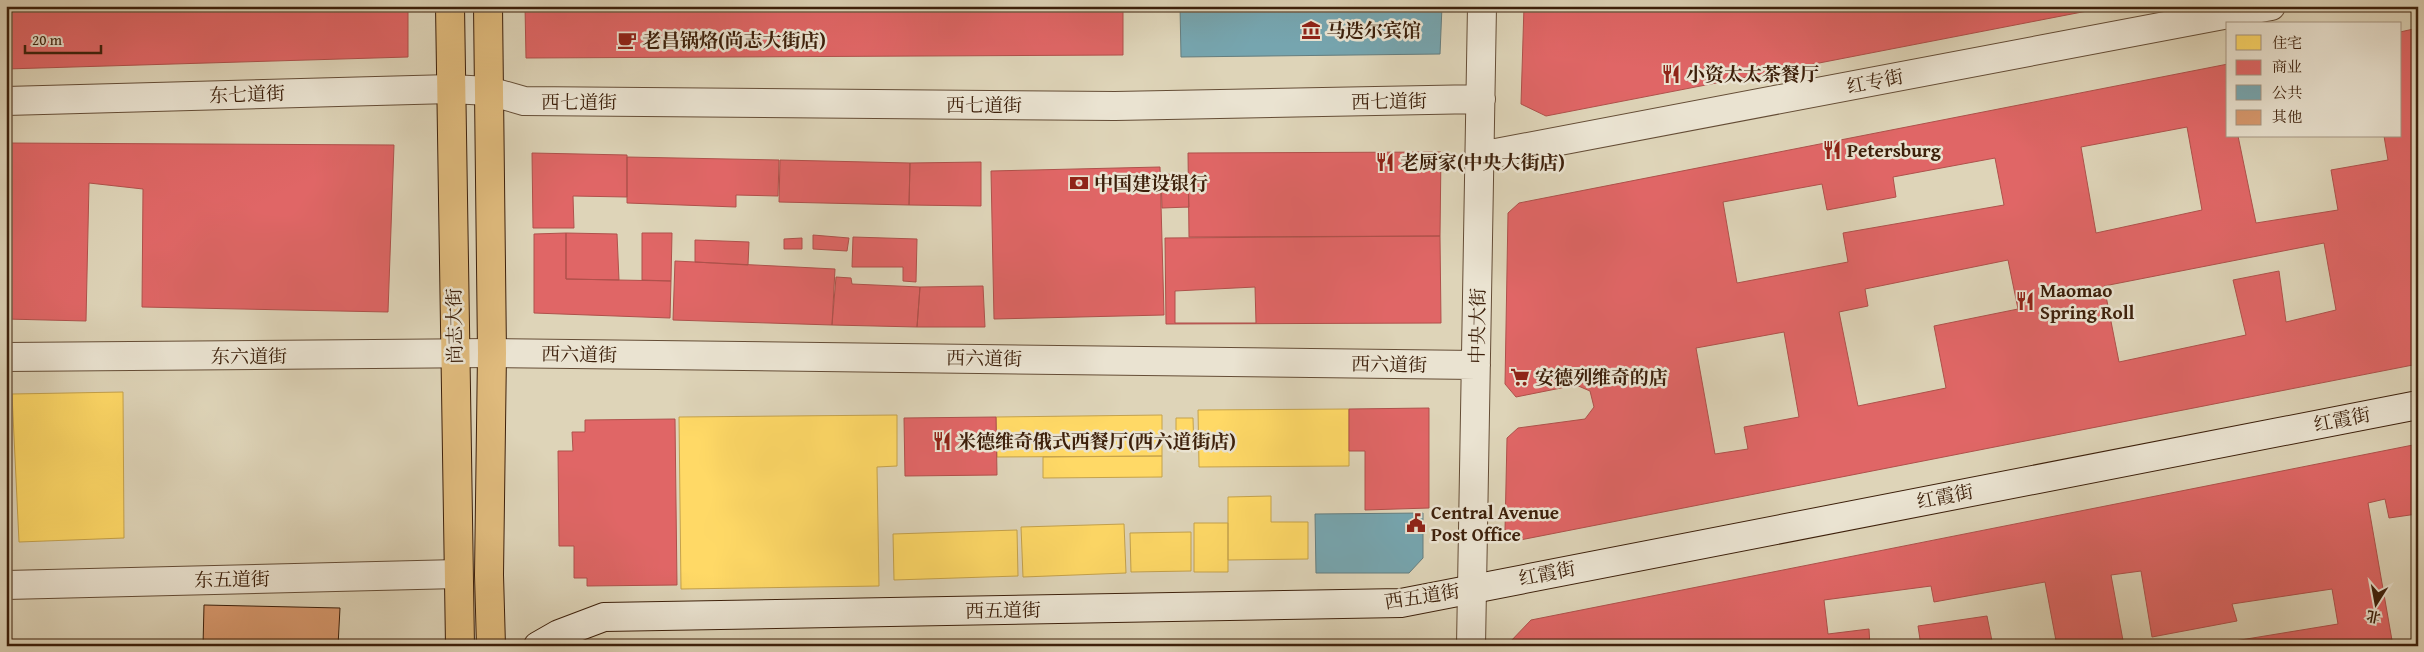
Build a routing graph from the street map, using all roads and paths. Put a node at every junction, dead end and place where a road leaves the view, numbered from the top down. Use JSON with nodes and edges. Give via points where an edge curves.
{"nodes":[{"id":1,"x":450,"y":6,"type":"edge"},
{"id":2,"x":488,"y":6,"type":"edge"},
{"id":3,"x":1482,"y":6,"type":"edge"},
{"id":4,"x":2271,"y":6,"type":"edge"},
{"id":5,"x":451,"y":89,"type":"junction"},
{"id":6,"x":489,"y":91,"type":"junction"},
{"id":7,"x":1481,"y":99,"type":"junction"},
{"id":8,"x":6,"y":101,"type":"edge"},
{"id":9,"x":1480,"y":156,"type":"junction"},
{"id":10,"x":492,"y":353,"type":"junction"},
{"id":11,"x":455,"y":355,"type":"junction"},
{"id":12,"x":6,"y":357,"type":"edge"},
{"id":13,"x":1476,"y":365,"type":"junction"},
{"id":14,"x":2418,"y":405,"type":"edge"},
{"id":15,"x":458,"y":574,"type":"junction"},
{"id":16,"x":6,"y":584,"type":"edge"},
{"id":17,"x":1472,"y":588,"type":"junction"},
{"id":18,"x":460,"y":646,"type":"edge"},
{"id":19,"x":491,"y":646,"type":"edge"},
{"id":20,"x":538,"y":646,"type":"edge"},
{"id":21,"x":1471,"y":646,"type":"edge"}],
"edges":[{"from":1,"to":5,"type":"main road","name":"尚志大街"},
{"from":2,"to":6,"type":"main road","name":"尚志大街"},
{"from":3,"to":7,"type":"street","name":"中央大街"},
{"from":4,"to":9,"type":"street","name":"红专街"},
{"from":5,"to":6,"type":"street","name":"东七道街"},
{"from":5,"to":8,"type":"street","name":"东七道街"},
{"from":5,"to":11,"type":"main road","name":"尚志大街"},
{"from":6,"to":7,"type":"street","name":"西七道街","via":[[524,101],[1115,106]]},
{"from":6,"to":10,"type":"main road","name":"尚志大街"},
{"from":7,"to":9,"type":"street","name":"中央大街"},
{"from":9,"to":13,"type":"street","name":"中央大街"},
{"from":10,"to":11,"type":"street","name":"东六道街"},
{"from":10,"to":13,"type":"street","name":"西六道街"},
{"from":10,"to":19,"type":"main road","name":"尚志大街"},
{"from":11,"to":12,"type":"street","name":"东六道街"},
{"from":11,"to":15,"type":"main road","name":"尚志大街"},
{"from":13,"to":17,"type":"street","name":"中央大街"},
{"from":14,"to":17,"type":"street","name":"红霞街"},
{"from":15,"to":16,"type":"street","name":"东五道街"},
{"from":15,"to":18,"type":"main road","name":"尚志大街"},
{"from":17,"to":20,"type":"street","name":"西五道街","via":[[1401,603],[604,617],[559,634]]},
{"from":17,"to":21,"type":"street","name":"中央大街"}]}
